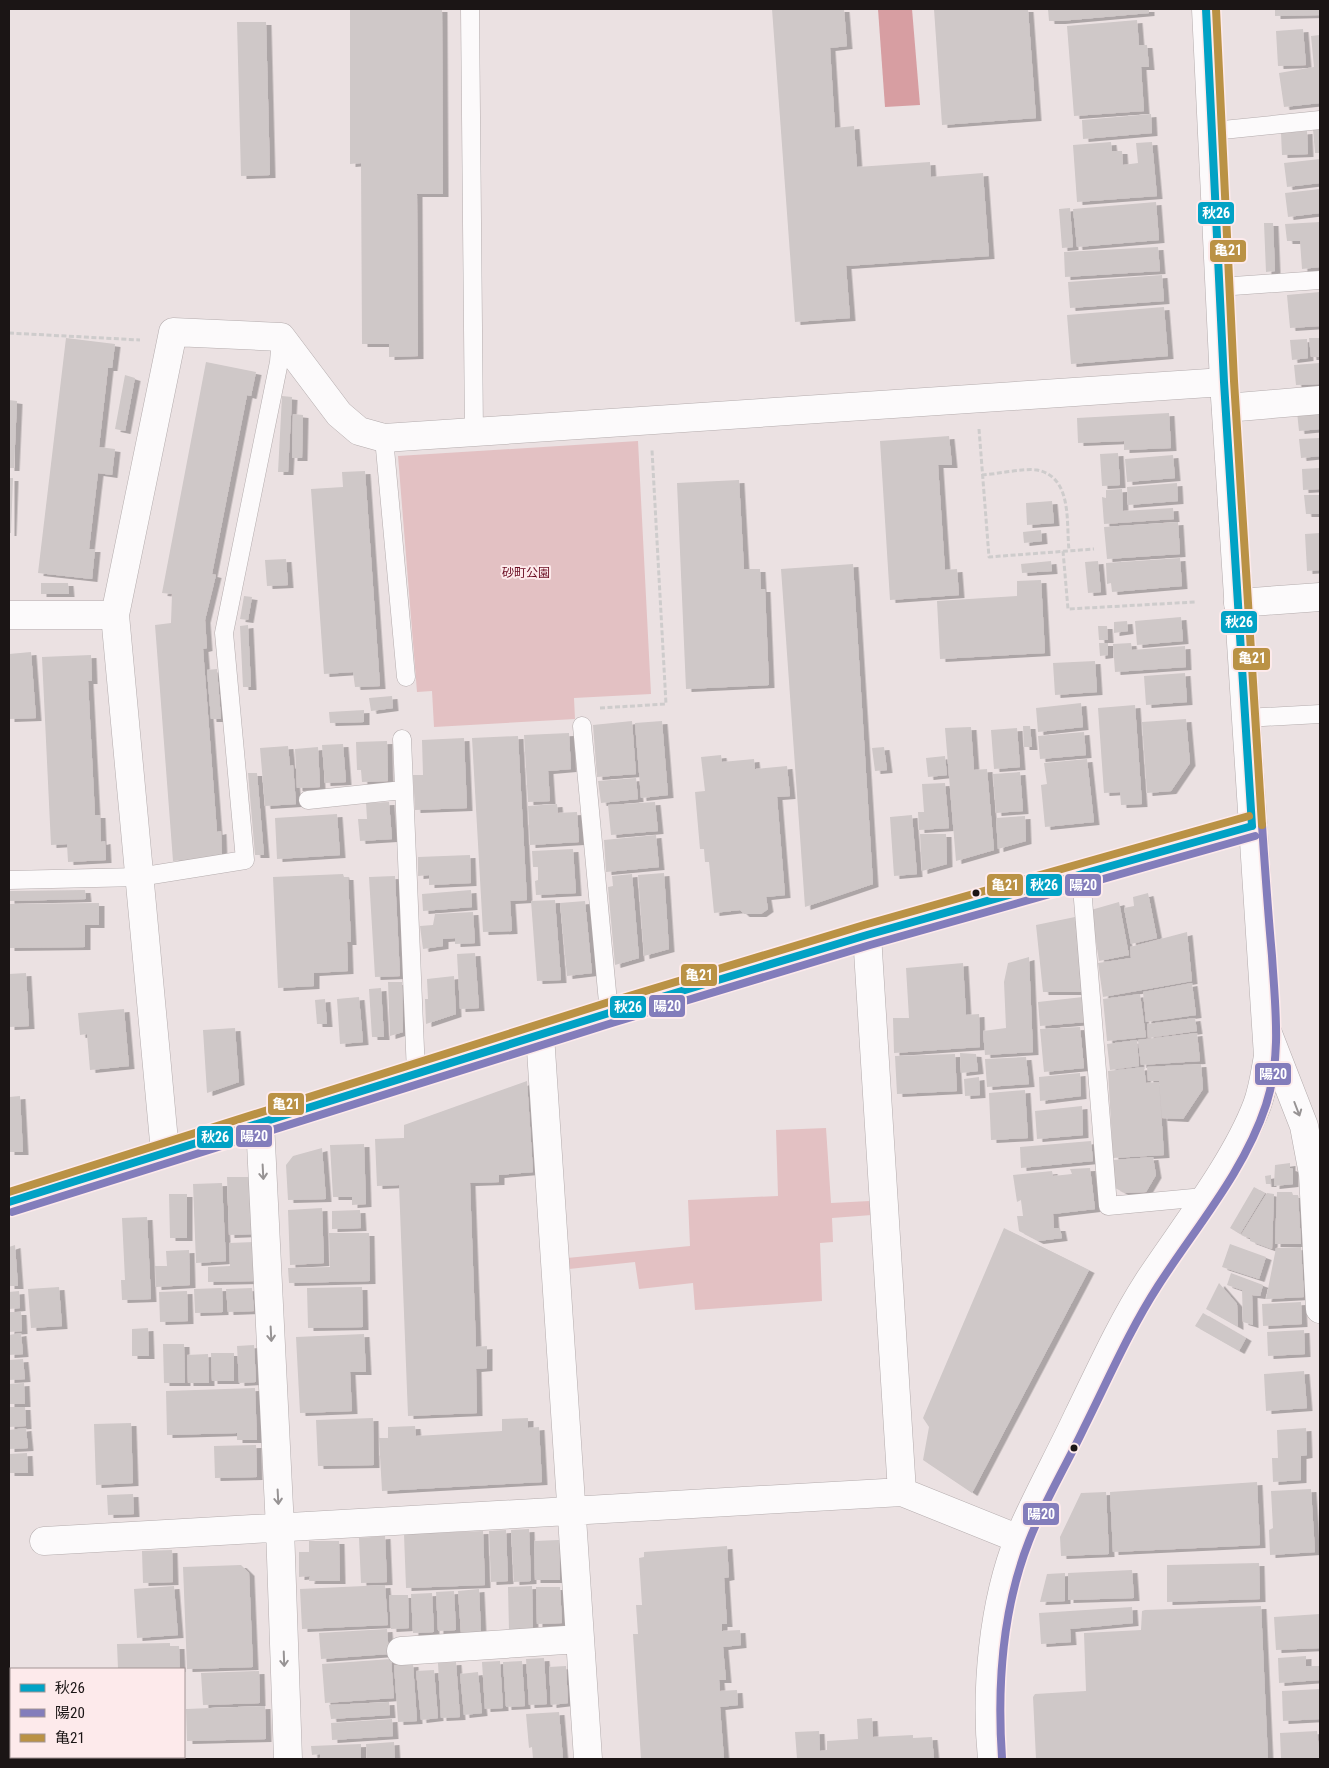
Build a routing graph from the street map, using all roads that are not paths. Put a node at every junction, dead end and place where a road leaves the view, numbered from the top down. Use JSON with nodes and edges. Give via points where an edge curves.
{"nodes":[{"id":1,"x":470,"y":9,"type":"edge"},
{"id":2,"x":1206,"y":9,"type":"edge"},
{"id":3,"x":1320,"y":120,"type":"edge"},
{"id":4,"x":1213,"y":131,"type":"junction"},
{"id":5,"x":1320,"y":280,"type":"edge"},
{"id":6,"x":1219,"y":287,"type":"junction"},
{"id":7,"x":281,"y":337,"type":"junction"},
{"id":8,"x":1225,"y":395,"type":"junction"},
{"id":9,"x":1320,"y":400,"type":"edge"},
{"id":10,"x":474,"y":434,"type":"junction"},
{"id":11,"x":384,"y":438,"type":"junction"},
{"id":12,"x":1320,"y":597,"type":"edge"},
{"id":13,"x":1238,"y":603,"type":"junction"},
{"id":14,"x":9,"y":614,"type":"edge"},
{"id":15,"x":115,"y":615,"type":"junction"},
{"id":16,"x":406,"y":677,"type":"dead end"},
{"id":17,"x":1320,"y":714,"type":"edge"},
{"id":18,"x":1245,"y":718,"type":"junction"},
{"id":19,"x":582,"y":726,"type":"road end"},
{"id":20,"x":402,"y":739,"type":"dead end"},
{"id":21,"x":403,"y":790,"type":"junction"},
{"id":22,"x":308,"y":800,"type":"dead end"},
{"id":23,"x":1252,"y":826,"type":"junction"},
{"id":24,"x":1082,"y":875,"type":"junction"},
{"id":25,"x":139,"y":877,"type":"junction"},
{"id":26,"x":9,"y":880,"type":"edge"},
{"id":27,"x":867,"y":935,"type":"junction"},
{"id":28,"x":609,"y":1013,"type":"junction"},
{"id":29,"x":1267,"y":1031,"type":"junction"},
{"id":30,"x":540,"y":1035,"type":"junction"},
{"id":31,"x":416,"y":1073,"type":"junction"},
{"id":32,"x":260,"y":1123,"type":"junction"},
{"id":33,"x":165,"y":1152,"type":"junction"},
{"id":34,"x":1316,"y":1174,"type":"edge"},
{"id":35,"x":1204,"y":1198,"type":"junction"},
{"id":36,"x":9,"y":1202,"type":"edge"},
{"id":37,"x":1320,"y":1309,"type":"edge"},
{"id":38,"x":902,"y":1492,"type":"junction"},
{"id":39,"x":572,"y":1512,"type":"junction"},
{"id":40,"x":280,"y":1528,"type":"junction"},
{"id":41,"x":1019,"y":1538,"type":"junction"},
{"id":42,"x":44,"y":1541,"type":"dead end"},
{"id":43,"x":580,"y":1639,"type":"junction"},
{"id":44,"x":401,"y":1651,"type":"dead end"},
{"id":45,"x":288,"y":1759,"type":"edge"},
{"id":46,"x":588,"y":1759,"type":"edge"},
{"id":47,"x":992,"y":1759,"type":"edge"}],
"edges":[{"from":1,"to":10,"type":"lane"},
{"from":2,"to":4,"type":"street"},
{"from":3,"to":4,"type":"lane"},
{"from":4,"to":6,"type":"street"},
{"from":5,"to":6,"type":"lane"},
{"from":6,"to":8,"type":"street"},
{"from":7,"to":11,"type":"street","via":[[339,414],[359,431]]},
{"from":7,"to":15,"type":"street","via":[[173,332]]},
{"from":7,"to":25,"type":"lane","via":[[279,362],[224,633],[245,860]]},
{"from":8,"to":9,"type":"street"},
{"from":8,"to":10,"type":"street"},
{"from":8,"to":13,"type":"street"},
{"from":10,"to":11,"type":"street"},
{"from":11,"to":16,"type":"lane"},
{"from":12,"to":13,"type":"street"},
{"from":13,"to":18,"type":"street"},
{"from":14,"to":15,"type":"street"},
{"from":15,"to":25,"type":"street"},
{"from":17,"to":18,"type":"lane"},
{"from":18,"to":23,"type":"street"},
{"from":19,"to":28,"type":"lane"},
{"from":20,"to":21,"type":"lane"},
{"from":21,"to":22,"type":"lane"},
{"from":21,"to":31,"type":"lane"},
{"from":23,"to":24,"type":"street"},
{"from":23,"to":29,"type":"street"},
{"from":24,"to":27,"type":"street"},
{"from":24,"to":35,"type":"lane","via":[[1108,1206]]},
{"from":25,"to":26,"type":"lane"},
{"from":25,"to":33,"type":"street"},
{"from":27,"to":28,"type":"street"},
{"from":27,"to":38,"type":"street"},
{"from":28,"to":30,"type":"street"},
{"from":29,"to":34,"type":"street","one_way":true,"via":[[1304,1126]]},
{"from":29,"to":35,"type":"street","via":[[1268,1056],[1257,1105]]},
{"from":30,"to":31,"type":"street"},
{"from":30,"to":39,"type":"street"},
{"from":31,"to":32,"type":"street"},
{"from":32,"to":33,"type":"street"},
{"from":32,"to":40,"type":"street","one_way":true},
{"from":33,"to":36,"type":"street"},
{"from":34,"to":37,"type":"street"},
{"from":35,"to":41,"type":"street","via":[[1146,1285],[1114,1342]]},
{"from":38,"to":39,"type":"street"},
{"from":38,"to":41,"type":"street"},
{"from":39,"to":40,"type":"street"},
{"from":39,"to":43,"type":"street"},
{"from":40,"to":42,"type":"street"},
{"from":40,"to":45,"type":"street","one_way":true},
{"from":41,"to":47,"type":"street","via":[[1004,1588],[996,1634],[990,1687]]},
{"from":43,"to":44,"type":"street"},
{"from":43,"to":46,"type":"street"}]}
